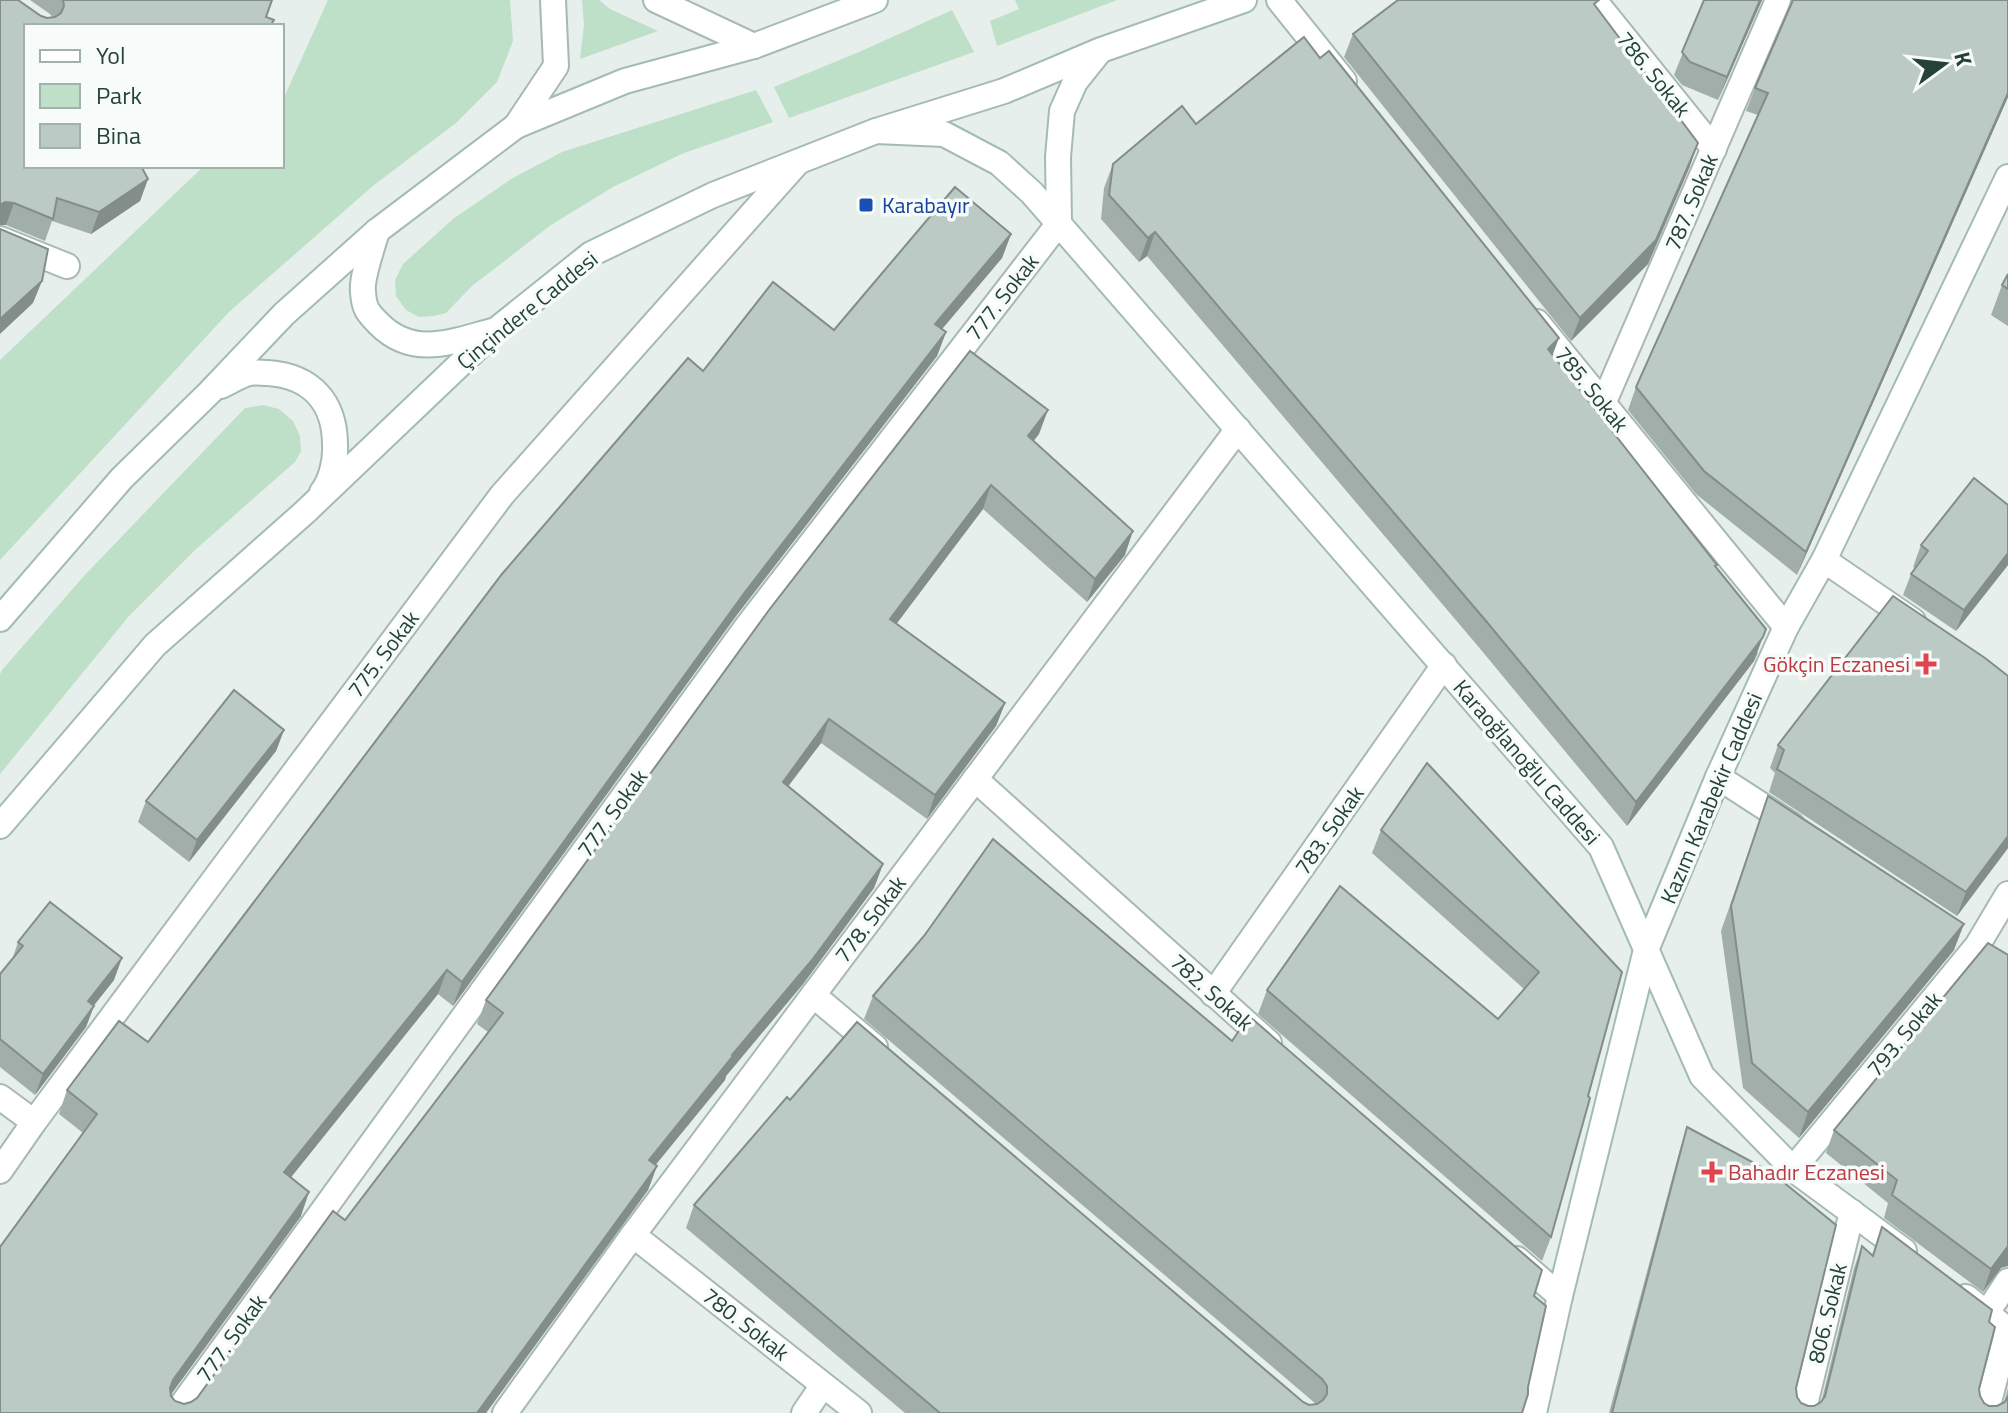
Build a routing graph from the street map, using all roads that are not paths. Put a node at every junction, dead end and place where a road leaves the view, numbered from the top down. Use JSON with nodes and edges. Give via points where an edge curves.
{"nodes":[{"id":1,"x":553,"y":0,"type":"edge"},
{"id":2,"x":656,"y":0,"type":"edge"},
{"id":3,"x":875,"y":0,"type":"edge"},
{"id":4,"x":1244,"y":0,"type":"edge"},
{"id":5,"x":1279,"y":0,"type":"edge"},
{"id":6,"x":1594,"y":0,"type":"edge"},
{"id":7,"x":1778,"y":0,"type":"edge"},
{"id":8,"x":754,"y":46,"type":"junction"},
{"id":9,"x":1101,"y":50,"type":"junction"},
{"id":10,"x":1358,"y":98,"type":"edge"},
{"id":11,"x":516,"y":126,"type":"junction"},
{"id":12,"x":876,"y":131,"type":"junction"},
{"id":13,"x":1714,"y":149,"type":"junction"},
{"id":14,"x":798,"y":162,"type":"junction"},
{"id":15,"x":2008,"y":177,"type":"edge"},
{"id":16,"x":1059,"y":223,"type":"junction"},
{"id":17,"x":377,"y":231,"type":"junction"},
{"id":18,"x":0,"y":239,"type":"edge"},
{"id":19,"x":67,"y":266,"type":"dead end"},
{"id":20,"x":1525,"y":306,"type":"edge"},
{"id":21,"x":496,"y":330,"type":"junction"},
{"id":22,"x":210,"y":392,"type":"junction"},
{"id":23,"x":1603,"y":404,"type":"junction"},
{"id":24,"x":1238,"y":429,"type":"junction"},
{"id":25,"x":305,"y":512,"type":"junction"},
{"id":26,"x":1824,"y":560,"type":"junction"},
{"id":27,"x":0,"y":619,"type":"edge"},
{"id":28,"x":1786,"y":627,"type":"junction"},
{"id":29,"x":1929,"y":632,"type":"edge"},
{"id":30,"x":1444,"y":665,"type":"junction"},
{"id":31,"x":1718,"y":777,"type":"junction"},
{"id":32,"x":975,"y":779,"type":"junction"},
{"id":33,"x":0,"y":826,"type":"edge"},
{"id":34,"x":1809,"y":837,"type":"edge"},
{"id":35,"x":2008,"y":894,"type":"edge"},
{"id":36,"x":1646,"y":950,"type":"junction"},
{"id":37,"x":1213,"y":994,"type":"junction"},
{"id":38,"x":813,"y":995,"type":"junction"},
{"id":39,"x":1285,"y":1057,"type":"edge"},
{"id":40,"x":897,"y":1066,"type":"edge"},
{"id":41,"x":0,"y":1097,"type":"edge"},
{"id":42,"x":34,"y":1122,"type":"junction"},
{"id":43,"x":1793,"y":1169,"type":"junction"},
{"id":44,"x":0,"y":1171,"type":"edge"},
{"id":45,"x":1852,"y":1212,"type":"junction"},
{"id":46,"x":633,"y":1235,"type":"junction"},
{"id":47,"x":1500,"y":1244,"type":"edge"},
{"id":48,"x":1926,"y":1267,"type":"edge"},
{"id":49,"x":2008,"y":1281,"type":"edge"},
{"id":50,"x":1950,"y":1286,"type":"edge"},
{"id":51,"x":1560,"y":1296,"type":"junction"},
{"id":52,"x":1987,"y":1313,"type":"junction"},
{"id":53,"x":2008,"y":1330,"type":"edge"},
{"id":54,"x":823,"y":1385,"type":"junction"},
{"id":55,"x":176,"y":1413,"type":"edge"},
{"id":56,"x":505,"y":1413,"type":"edge"},
{"id":57,"x":804,"y":1413,"type":"edge"},
{"id":58,"x":859,"y":1413,"type":"edge"},
{"id":59,"x":1534,"y":1413,"type":"edge"},
{"id":60,"x":1803,"y":1413,"type":"edge"},
{"id":61,"x":1986,"y":1413,"type":"edge"}],
"edges":[{"from":1,"to":11,"type":"street","via":[[556,66]]},
{"from":2,"to":8,"type":"street"},
{"from":3,"to":8,"type":"street"},
{"from":4,"to":9,"type":"street","name":"Çinçindere Caddesi"},
{"from":5,"to":10,"type":"street"},
{"from":6,"to":13,"type":"street","name":"786. Sokak"},
{"from":7,"to":13,"type":"street","name":"787. Sokak"},
{"from":8,"to":11,"type":"street","via":[[625,81]]},
{"from":9,"to":12,"type":"street","name":"Çinçindere Caddesi","via":[[1004,91]]},
{"from":9,"to":16,"type":"street","via":[[1075,82],[1062,111]]},
{"from":11,"to":17,"type":"street"},
{"from":12,"to":14,"type":"street","name":"Çinçindere Caddesi"},
{"from":12,"to":16,"type":"street","name":"Karaoğlanoğlu Caddesi","via":[[944,134],[999,163]]},
{"from":13,"to":23,"type":"street","name":"787. Sokak"},
{"from":14,"to":21,"type":"street","name":"Çinçindere Caddesi","via":[[713,195],[591,254]]},
{"from":14,"to":42,"type":"street","name":"775. Sokak","via":[[502,495]]},
{"from":15,"to":26,"type":"street","name":"Kazım Karabekir Caddesi"},
{"from":16,"to":24,"type":"street","name":"Karaoğlanoğlu Caddesi"},
{"from":16,"to":55,"type":"street","name":"777. Sokak","via":[[748,625]]},
{"from":17,"to":21,"type":"street","via":[[362,289],[366,311],[390,335],[418,346]]},
{"from":17,"to":22,"type":"street","via":[[284,314]]},
{"from":18,"to":19,"type":"street"},
{"from":20,"to":23,"type":"street","name":"785. Sokak"},
{"from":21,"to":25,"type":"street","name":"Çinçindere Caddesi"},
{"from":22,"to":25,"type":"street","via":[[250,372],[280,374],[305,382],[325,402],[335,428],[336,456],[326,487]]},
{"from":22,"to":27,"type":"street","via":[[122,478]]},
{"from":23,"to":28,"type":"street","name":"785. Sokak"},
{"from":24,"to":30,"type":"street","name":"Karaoğlanoğlu Caddesi"},
{"from":24,"to":32,"type":"street","name":"778. Sokak"},
{"from":25,"to":33,"type":"street","name":"Çinçindere Caddesi","via":[[155,645]]},
{"from":26,"to":28,"type":"street","name":"Kazım Karabekir Caddesi"},
{"from":26,"to":29,"type":"street"},
{"from":28,"to":31,"type":"street","name":"Kazım Karabekir Caddesi"},
{"from":30,"to":36,"type":"street","name":"Karaoğlanoğlu Caddesi","via":[[1601,847]]},
{"from":30,"to":37,"type":"street","name":"783. Sokak"},
{"from":31,"to":34,"type":"street"},
{"from":31,"to":36,"type":"street","name":"Kazım Karabekir Caddesi"},
{"from":32,"to":37,"type":"street","name":"782. Sokak"},
{"from":32,"to":38,"type":"street","name":"778. Sokak"},
{"from":35,"to":43,"type":"street","name":"793. Sokak","via":[[1980,948]]},
{"from":36,"to":43,"type":"street","name":"Karaoğlanoğlu Caddesi","via":[[1702,1076]]},
{"from":36,"to":51,"type":"street","name":"Kazım Karabekir Caddesi"},
{"from":37,"to":39,"type":"street","name":"782. Sokak"},
{"from":38,"to":40,"type":"street"},
{"from":38,"to":46,"type":"street","name":"778. Sokak"},
{"from":41,"to":42,"type":"street"},
{"from":42,"to":44,"type":"street","name":"775. Sokak"},
{"from":43,"to":45,"type":"street","name":"Karaoğlanoğlu Caddesi"},
{"from":45,"to":48,"type":"street","name":"Karaoğlanoğlu Caddesi"},
{"from":45,"to":60,"type":"street","name":"806. Sokak"},
{"from":46,"to":54,"type":"street","name":"780. Sokak"},
{"from":46,"to":56,"type":"street","name":"778. Sokak"},
{"from":47,"to":51,"type":"street"},
{"from":49,"to":52,"type":"street"},
{"from":50,"to":52,"type":"street"},
{"from":51,"to":59,"type":"street","name":"Kazım Karabekir Caddesi"},
{"from":52,"to":53,"type":"street"},
{"from":53,"to":61,"type":"street"},
{"from":54,"to":57,"type":"street"},
{"from":54,"to":58,"type":"street","name":"780. Sokak"}]}
